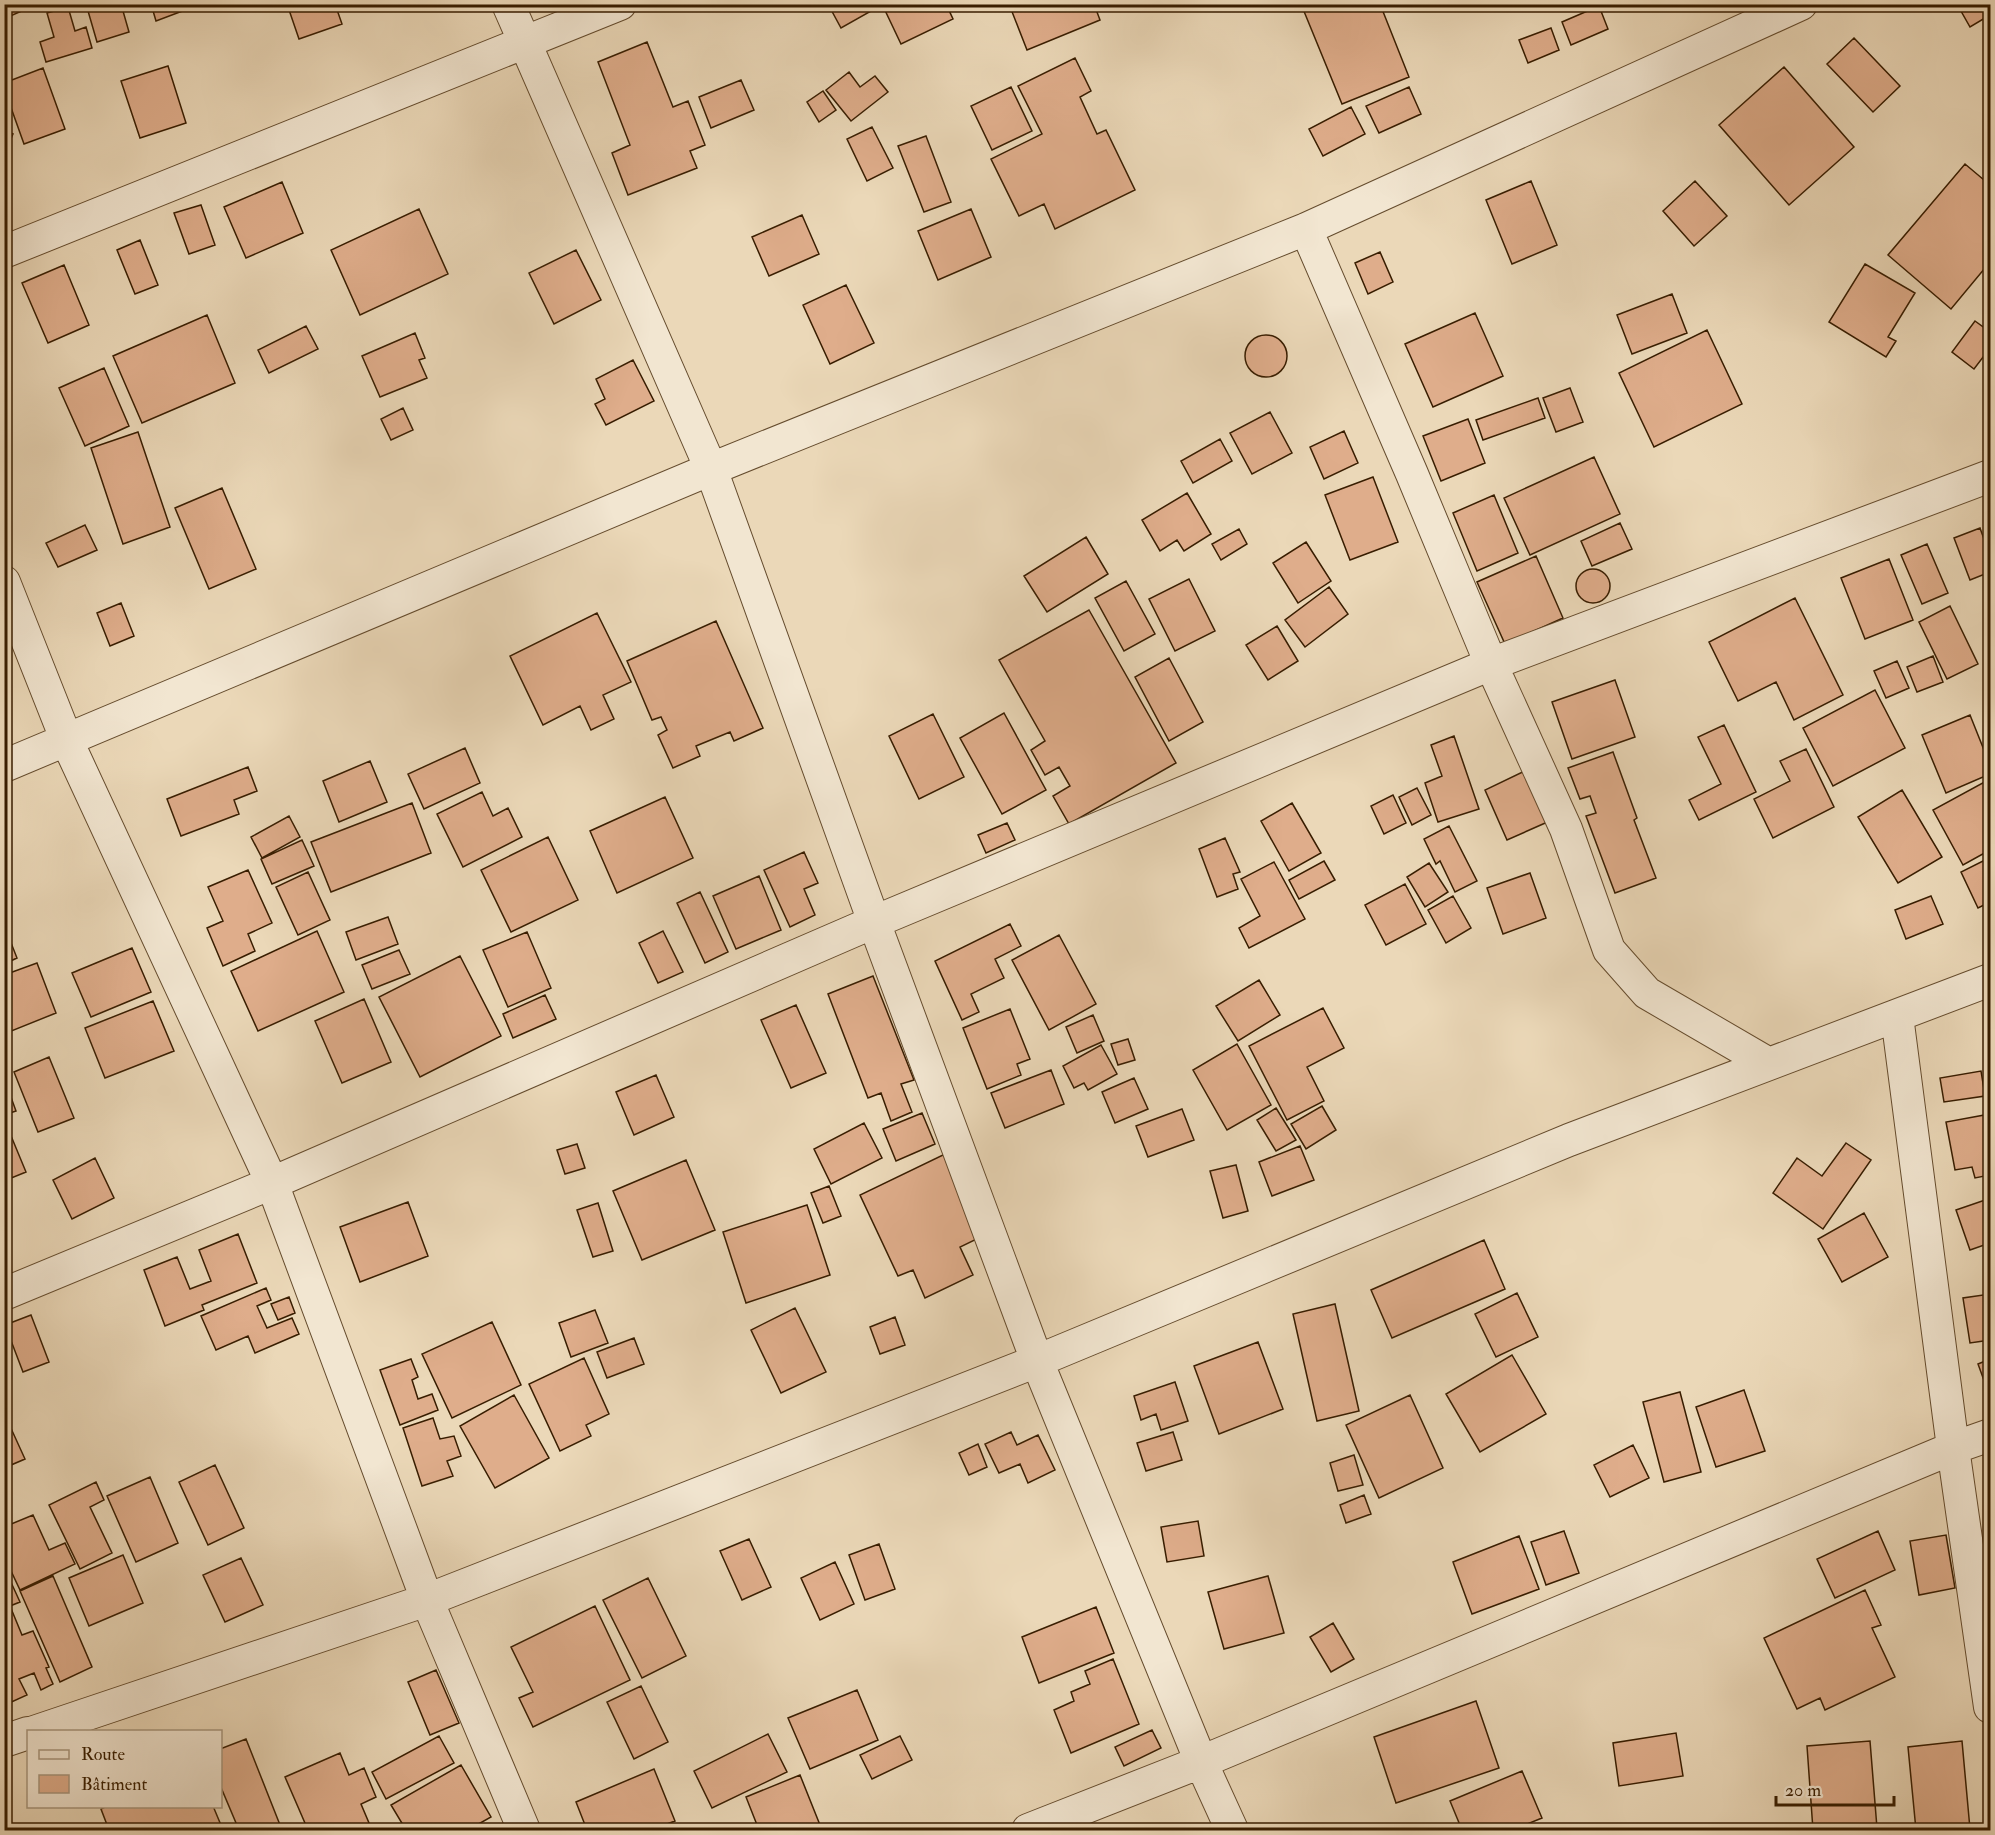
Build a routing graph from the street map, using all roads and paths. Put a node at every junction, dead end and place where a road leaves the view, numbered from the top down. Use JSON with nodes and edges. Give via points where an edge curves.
{"nodes":[{"id":1,"x":508,"y":4,"type":"edge"},
{"id":2,"x":620,"y":4,"type":"edge"},
{"id":3,"x":1801,"y":4,"type":"edge"},
{"id":4,"x":524,"y":43,"type":"junction"},
{"id":5,"x":1306,"y":229,"type":"junction"},
{"id":6,"x":4,"y":252,"type":"edge"},
{"id":7,"x":711,"y":469,"type":"junction"},
{"id":8,"x":1990,"y":476,"type":"edge"},
{"id":9,"x":4,"y":582,"type":"edge"},
{"id":10,"x":1491,"y":664,"type":"junction"},
{"id":11,"x":67,"y":741,"type":"junction"},
{"id":12,"x":4,"y":766,"type":"edge"},
{"id":13,"x":874,"y":922,"type":"junction"},
{"id":14,"x":1990,"y":980,"type":"edge"},
{"id":15,"x":1896,"y":1017,"type":"junction"},
{"id":16,"x":1769,"y":1064,"type":"junction"},
{"id":17,"x":272,"y":1183,"type":"junction"},
{"id":18,"x":4,"y":1294,"type":"edge"},
{"id":19,"x":1037,"y":1361,"type":"junction"},
{"id":20,"x":1990,"y":1435,"type":"edge"},
{"id":21,"x":1953,"y":1448,"type":"junction"},
{"id":22,"x":427,"y":1600,"type":"junction"},
{"id":23,"x":1990,"y":1707,"type":"edge"},
{"id":24,"x":37,"y":1730,"type":"edge"},
{"id":25,"x":27,"y":1733,"type":"edge"},
{"id":26,"x":4,"y":1741,"type":"edge"},
{"id":27,"x":1201,"y":1762,"type":"junction"},
{"id":28,"x":524,"y":1830,"type":"edge"},
{"id":29,"x":1028,"y":1830,"type":"edge"},
{"id":30,"x":1232,"y":1830,"type":"edge"}],
"edges":[{"from":1,"to":4,"type":"street"},
{"from":2,"to":4,"type":"street"},
{"from":3,"to":5,"type":"street"},
{"from":4,"to":6,"type":"street"},
{"from":4,"to":7,"type":"street"},
{"from":5,"to":7,"type":"street"},
{"from":5,"to":10,"type":"street"},
{"from":7,"to":11,"type":"street"},
{"from":7,"to":13,"type":"street"},
{"from":8,"to":10,"type":"street"},
{"from":9,"to":11,"type":"street"},
{"from":10,"to":13,"type":"street"},
{"from":10,"to":16,"type":"street","via":[[1566,829],[1609,950],[1647,993]]},
{"from":11,"to":12,"type":"street"},
{"from":11,"to":17,"type":"street"},
{"from":13,"to":17,"type":"street"},
{"from":13,"to":19,"type":"street"},
{"from":14,"to":15,"type":"street"},
{"from":15,"to":16,"type":"street"},
{"from":15,"to":21,"type":"street"},
{"from":16,"to":19,"type":"street","via":[[1569,1140]]},
{"from":17,"to":18,"type":"street"},
{"from":17,"to":22,"type":"street"},
{"from":19,"to":22,"type":"street"},
{"from":19,"to":27,"type":"street"},
{"from":20,"to":21,"type":"street"},
{"from":21,"to":23,"type":"street"},
{"from":21,"to":27,"type":"street"},
{"from":22,"to":24,"type":"street"},
{"from":22,"to":28,"type":"street"},
{"from":25,"to":26,"type":"street"},
{"from":27,"to":29,"type":"street"},
{"from":27,"to":30,"type":"street"}]}
